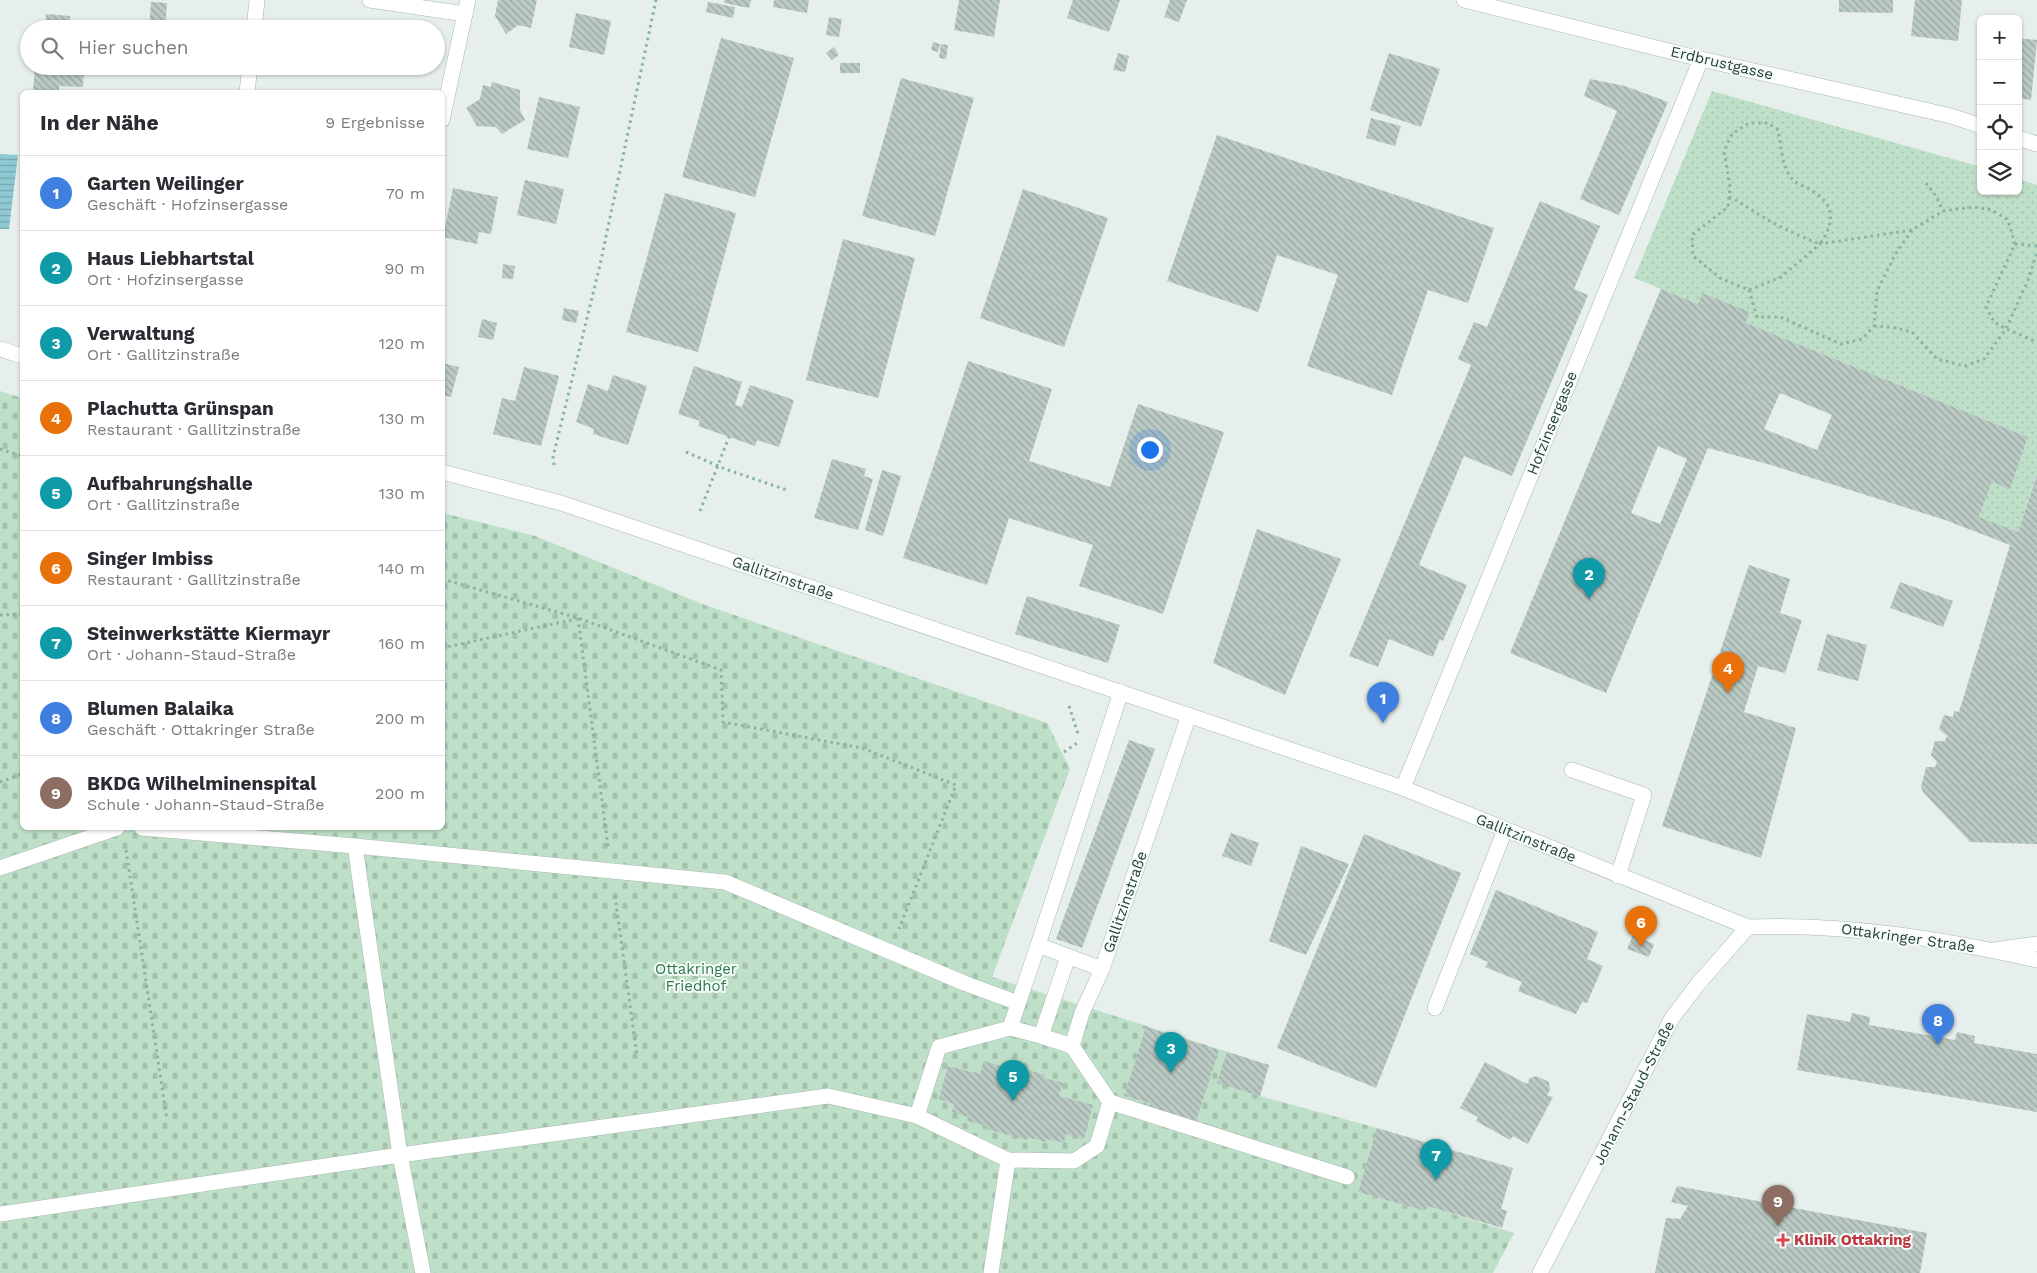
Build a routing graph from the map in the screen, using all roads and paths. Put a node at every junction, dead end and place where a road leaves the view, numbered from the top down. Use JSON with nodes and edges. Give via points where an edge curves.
{"nodes":[{"id":1,"x":257,"y":0,"type":"edge"},
{"id":2,"x":370,"y":0,"type":"edge"},
{"id":3,"x":656,"y":0,"type":"edge"},
{"id":4,"x":1464,"y":0,"type":"edge"},
{"id":5,"x":467,"y":7,"type":"edge"},
{"id":6,"x":255,"y":20,"type":"edge"},
{"id":7,"x":1702,"y":59,"type":"junction"},
{"id":8,"x":249,"y":75,"type":"edge"},
{"id":9,"x":247,"y":90,"type":"edge"},
{"id":10,"x":445,"y":106,"type":"edge"},
{"id":11,"x":1977,"y":125,"type":"edge"},
{"id":12,"x":2022,"y":139,"type":"edge"},
{"id":13,"x":2037,"y":144,"type":"edge"},
{"id":14,"x":1926,"y":183,"type":"dead end"},
{"id":15,"x":1729,"y":197,"type":"junction"},
{"id":16,"x":1943,"y":212,"type":"junction"},
{"id":17,"x":1912,"y":230,"type":"junction"},
{"id":18,"x":1820,"y":244,"type":"junction"},
{"id":19,"x":2015,"y":244,"type":"junction"},
{"id":20,"x":2037,"y":246,"type":"edge"},
{"id":21,"x":2037,"y":252,"type":"edge"},
{"id":22,"x":1749,"y":290,"type":"junction"},
{"id":23,"x":1874,"y":326,"type":"junction"},
{"id":24,"x":2006,"y":330,"type":"junction"},
{"id":25,"x":2037,"y":342,"type":"edge"},
{"id":26,"x":0,"y":349,"type":"edge"},
{"id":27,"x":20,"y":355,"type":"edge"},
{"id":28,"x":728,"y":437,"type":"dead end"},
{"id":29,"x":0,"y":449,"type":"edge"},
{"id":30,"x":686,"y":452,"type":"dead end"},
{"id":31,"x":20,"y":455,"type":"edge"},
{"id":32,"x":718,"y":464,"type":"junction"},
{"id":33,"x":554,"y":465,"type":"dead end"},
{"id":34,"x":445,"y":473,"type":"edge"},
{"id":35,"x":787,"y":490,"type":"dead end"},
{"id":36,"x":700,"y":511,"type":"dead end"},
{"id":37,"x":445,"y":580,"type":"edge"},
{"id":38,"x":20,"y":614,"type":"edge"},
{"id":39,"x":0,"y":615,"type":"edge"},
{"id":40,"x":578,"y":618,"type":"junction"},
{"id":41,"x":445,"y":647,"type":"edge"},
{"id":42,"x":1121,"y":692,"type":"junction"},
{"id":43,"x":1069,"y":706,"type":"dead end"},
{"id":44,"x":1189,"y":715,"type":"junction"},
{"id":45,"x":1064,"y":752,"type":"dead end"},
{"id":46,"x":1572,"y":770,"type":"dead end"},
{"id":47,"x":20,"y":775,"type":"edge"},
{"id":48,"x":0,"y":782,"type":"edge"},
{"id":49,"x":1403,"y":788,"type":"junction"},
{"id":50,"x":111,"y":830,"type":"edge"},
{"id":51,"x":166,"y":830,"type":"edge"},
{"id":52,"x":1506,"y":830,"type":"junction"},
{"id":53,"x":356,"y":846,"type":"junction"},
{"id":54,"x":126,"y":847,"type":"dead end"},
{"id":55,"x":0,"y":868,"type":"edge"},
{"id":56,"x":611,"y":871,"type":"junction"},
{"id":57,"x":1618,"y":876,"type":"junction"},
{"id":58,"x":1748,"y":927,"type":"junction"},
{"id":59,"x":2037,"y":944,"type":"edge"},
{"id":60,"x":1038,"y":946,"type":"junction"},
{"id":61,"x":1993,"y":950,"type":"junction"},
{"id":62,"x":890,"y":952,"type":"junction"},
{"id":63,"x":1068,"y":957,"type":"junction"},
{"id":64,"x":2037,"y":960,"type":"edge"},
{"id":65,"x":1102,"y":969,"type":"junction"},
{"id":66,"x":1018,"y":1003,"type":"junction"},
{"id":67,"x":1435,"y":1008,"type":"dead end"},
{"id":68,"x":1010,"y":1028,"type":"junction"},
{"id":69,"x":1041,"y":1036,"type":"junction"},
{"id":70,"x":1072,"y":1046,"type":"junction"},
{"id":71,"x":637,"y":1056,"type":"dead end"},
{"id":72,"x":1110,"y":1102,"type":"junction"},
{"id":73,"x":917,"y":1116,"type":"junction"},
{"id":74,"x":166,"y":1120,"type":"dead end"},
{"id":75,"x":400,"y":1155,"type":"junction"},
{"id":76,"x":1008,"y":1160,"type":"junction"},
{"id":77,"x":1347,"y":1177,"type":"dead end"},
{"id":78,"x":0,"y":1214,"type":"edge"},
{"id":79,"x":423,"y":1273,"type":"edge"},
{"id":80,"x":991,"y":1273,"type":"edge"},
{"id":81,"x":1540,"y":1273,"type":"edge"}],
"edges":[{"from":1,"to":6,"type":"street"},
{"from":2,"to":5,"type":"street"},
{"from":3,"to":33,"type":"path","via":[[600,265],[553,457]]},
{"from":4,"to":7,"type":"street","name":"Erdbrustgasse"},
{"from":5,"to":10,"type":"street"},
{"from":7,"to":11,"type":"street","name":"Erdbrustgasse","via":[[1839,89]]},
{"from":7,"to":49,"type":"street","name":"Hofzinsergasse"},
{"from":8,"to":9,"type":"street"},
{"from":12,"to":13,"type":"street"},
{"from":14,"to":16,"type":"path"},
{"from":15,"to":18,"type":"path","via":[[1793,234]]},
{"from":15,"to":18,"type":"path","via":[[1724,151],[1732,134],[1749,123],[1768,123],[1778,130],[1786,168],[1792,180],[1825,200],[1830,210],[1829,232]]},
{"from":15,"to":22,"type":"path","via":[[1728,207],[1692,235],[1692,256],[1720,278]]},
{"from":16,"to":17,"type":"path"},
{"from":16,"to":19,"type":"path","via":[[1974,207],[1992,210],[2008,220]]},
{"from":17,"to":18,"type":"path"},
{"from":17,"to":23,"type":"path","via":[[1877,291]]},
{"from":18,"to":22,"type":"path","via":[[1781,277]]},
{"from":19,"to":20,"type":"path"},
{"from":19,"to":24,"type":"path","via":[[1986,307],[1994,322]]},
{"from":21,"to":24,"type":"path"},
{"from":22,"to":23,"type":"path","via":[[1757,317],[1780,317],[1841,344],[1862,339]]},
{"from":23,"to":24,"type":"path","via":[[1912,332],[1937,359],[1965,366],[1984,359]]},
{"from":24,"to":25,"type":"path"},
{"from":26,"to":27,"type":"street"},
{"from":28,"to":32,"type":"path"},
{"from":29,"to":31,"type":"path"},
{"from":30,"to":32,"type":"path"},
{"from":32,"to":35,"type":"path"},
{"from":32,"to":36,"type":"path"},
{"from":34,"to":42,"type":"street","name":"Gallitzinstraße","via":[[561,503]]},
{"from":37,"to":40,"type":"path"},
{"from":38,"to":39,"type":"path"},
{"from":40,"to":41,"type":"path"},
{"from":40,"to":56,"type":"path"},
{"from":40,"to":62,"type":"path","via":[[721,670],[723,722],[862,748],[956,785]]},
{"from":42,"to":44,"type":"street","name":"Gallitzinstraße"},
{"from":42,"to":60,"type":"street"},
{"from":43,"to":45,"type":"path","via":[[1080,741]]},
{"from":44,"to":49,"type":"street","name":"Gallitzinstraße"},
{"from":44,"to":65,"type":"street","name":"Gallitzinstraße"},
{"from":46,"to":57,"type":"street","via":[[1644,795]]},
{"from":47,"to":48,"type":"path"},
{"from":49,"to":52,"type":"street","name":"Gallitzinstraße"},
{"from":50,"to":55,"type":"street"},
{"from":51,"to":53,"type":"street"},
{"from":52,"to":57,"type":"street","name":"Gallitzinstraße"},
{"from":52,"to":67,"type":"street"},
{"from":53,"to":56,"type":"street"},
{"from":53,"to":75,"type":"street"},
{"from":54,"to":74,"type":"path"},
{"from":56,"to":62,"type":"street","via":[[725,882]]},
{"from":56,"to":71,"type":"path"},
{"from":57,"to":58,"type":"street","name":"Gallitzinstraße"},
{"from":58,"to":61,"type":"street","name":"Ottakringer Straße","via":[[1835,928],[1908,935]]},
{"from":58,"to":81,"type":"street","name":"Johann-Staud-Straße","via":[[1672,1018]]},
{"from":59,"to":61,"type":"street","name":"Ottakringer Straße"},
{"from":60,"to":63,"type":"street","name":"Gallitzinstraße"},
{"from":60,"to":66,"type":"street"},
{"from":61,"to":64,"type":"street"},
{"from":62,"to":66,"type":"street"},
{"from":63,"to":65,"type":"street","name":"Gallitzinstraße"},
{"from":63,"to":69,"type":"street"},
{"from":65,"to":70,"type":"street","via":[[1084,1007]]},
{"from":66,"to":68,"type":"street"},
{"from":68,"to":69,"type":"street"},
{"from":68,"to":73,"type":"street","via":[[939,1047]]},
{"from":69,"to":70,"type":"street"},
{"from":70,"to":72,"type":"street"},
{"from":72,"to":76,"type":"street","via":[[1097,1146],[1074,1161]]},
{"from":72,"to":77,"type":"street"},
{"from":73,"to":75,"type":"street","via":[[828,1096]]},
{"from":73,"to":76,"type":"street"},
{"from":75,"to":78,"type":"street"},
{"from":75,"to":79,"type":"street"},
{"from":76,"to":80,"type":"street"}]}
